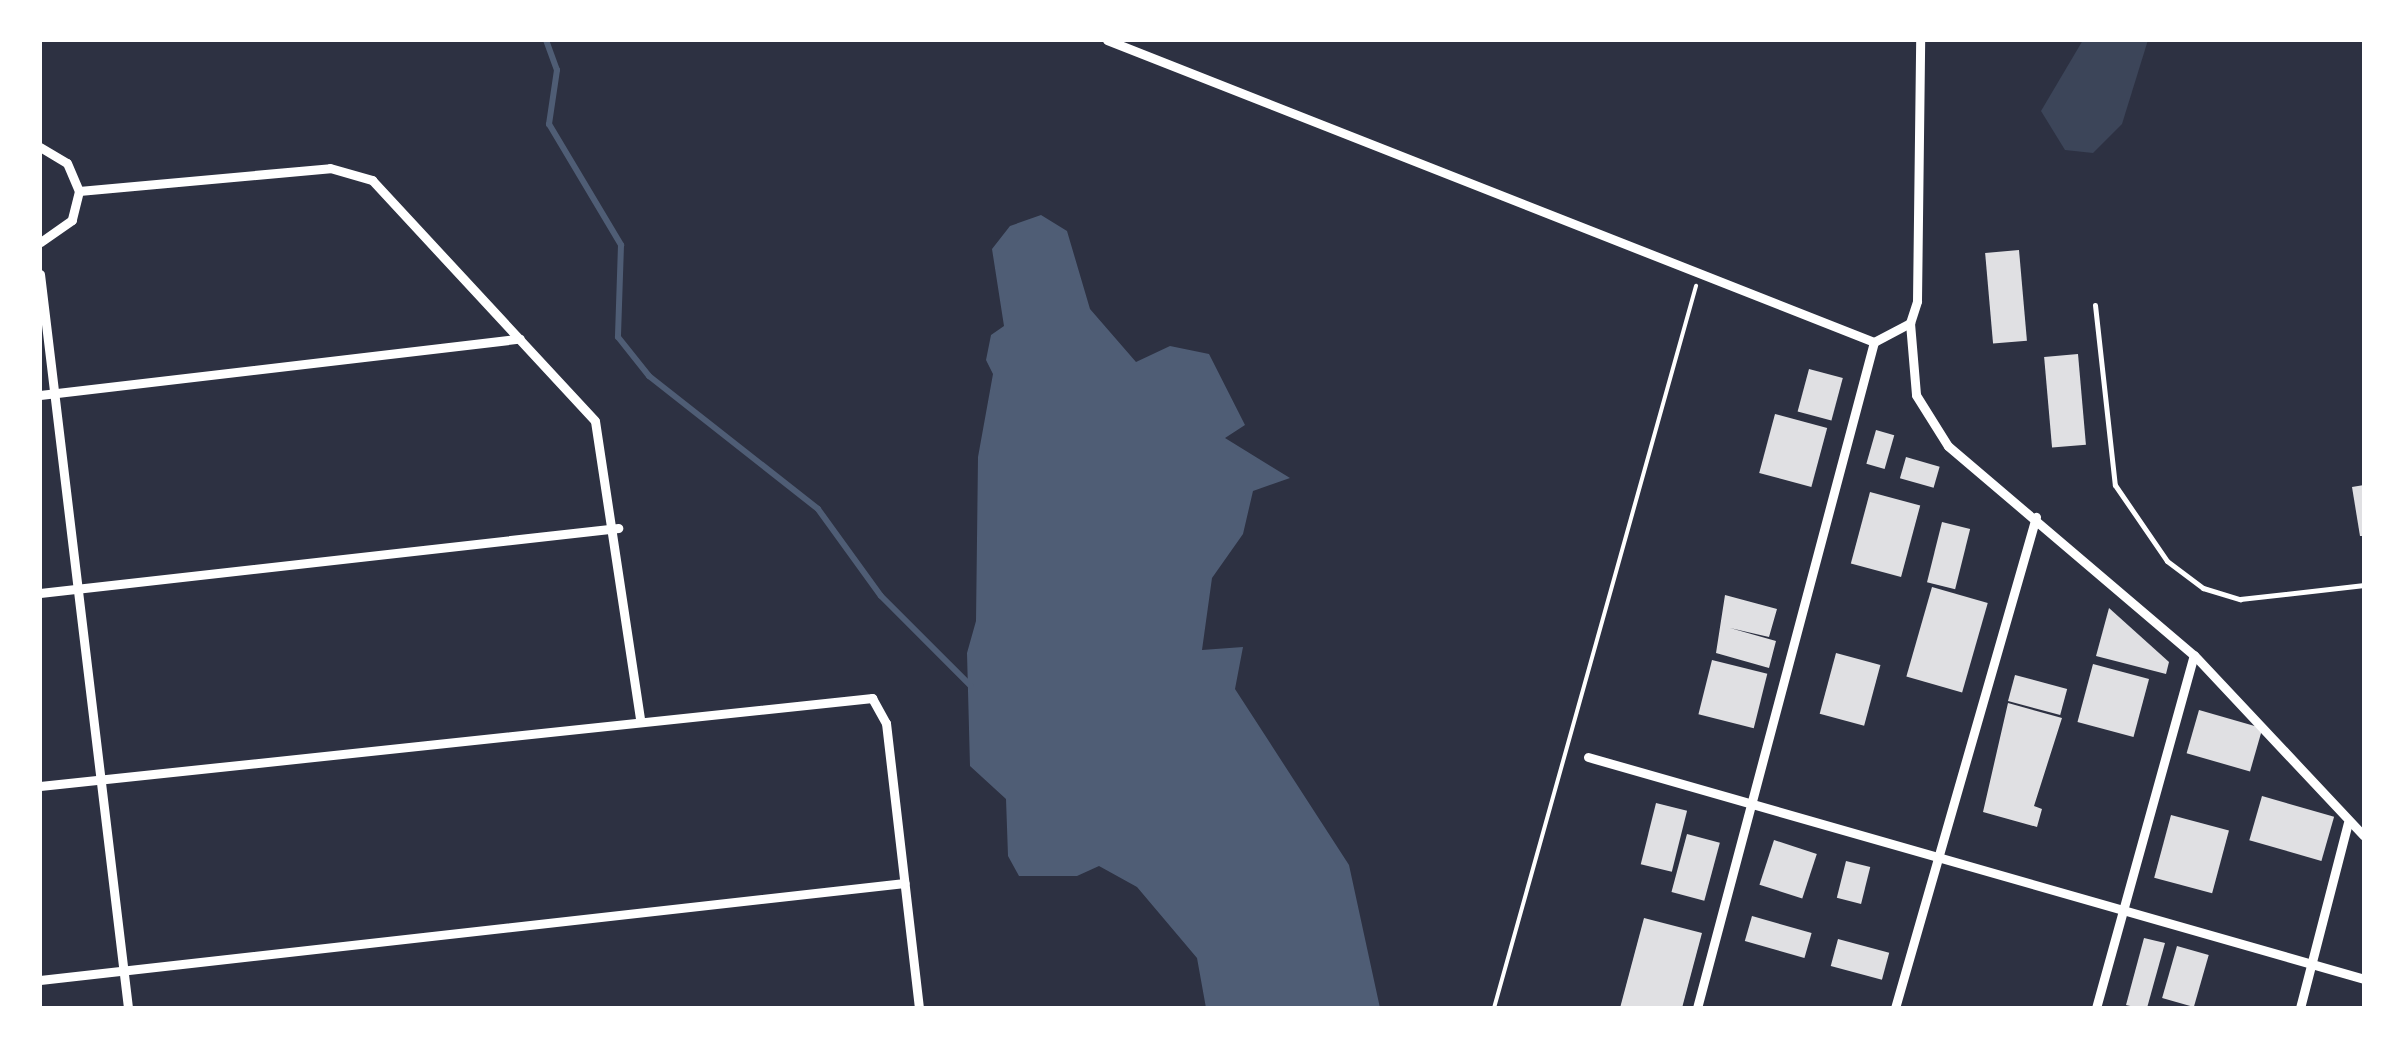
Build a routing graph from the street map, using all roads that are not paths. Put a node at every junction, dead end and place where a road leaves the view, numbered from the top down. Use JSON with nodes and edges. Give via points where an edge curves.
{"nodes":[{"id":1,"x":1107,"y":40,"type":"edge"},
{"id":2,"x":1920,"y":40,"type":"edge"},
{"id":3,"x":40,"y":147,"type":"edge"},
{"id":4,"x":79,"y":190,"type":"junction"},
{"id":5,"x":40,"y":242,"type":"edge"},
{"id":6,"x":40,"y":274,"type":"edge"},
{"id":7,"x":2095,"y":305,"type":"dead end"},
{"id":8,"x":1910,"y":323,"type":"junction"},
{"id":9,"x":520,"y":340,"type":"junction"},
{"id":10,"x":1874,"y":342,"type":"junction"},
{"id":11,"x":56,"y":393,"type":"junction"},
{"id":12,"x":40,"y":395,"type":"edge"},
{"id":13,"x":2036,"y":517,"type":"junction"},
{"id":14,"x":618,"y":528,"type":"junction"},
{"id":15,"x":2364,"y":586,"type":"edge"},
{"id":16,"x":77,"y":588,"type":"junction"},
{"id":17,"x":40,"y":592,"type":"edge"},
{"id":18,"x":2194,"y":654,"type":"junction"},
{"id":19,"x":640,"y":719,"type":"junction"},
{"id":20,"x":1588,"y":758,"type":"dead end"},
{"id":21,"x":101,"y":780,"type":"junction"},
{"id":22,"x":40,"y":786,"type":"edge"},
{"id":23,"x":1750,"y":806,"type":"junction"},
{"id":24,"x":2348,"y":823,"type":"junction"},
{"id":25,"x":2364,"y":836,"type":"edge"},
{"id":26,"x":1936,"y":856,"type":"junction"},
{"id":27,"x":905,"y":883,"type":"junction"},
{"id":28,"x":2123,"y":914,"type":"junction"},
{"id":29,"x":2312,"y":966,"type":"junction"},
{"id":30,"x":124,"y":970,"type":"junction"},
{"id":31,"x":2364,"y":979,"type":"edge"},
{"id":32,"x":40,"y":980,"type":"edge"},
{"id":33,"x":128,"y":1008,"type":"edge"},
{"id":34,"x":919,"y":1008,"type":"edge"},
{"id":35,"x":1697,"y":1008,"type":"edge"},
{"id":36,"x":1894,"y":1008,"type":"edge"},
{"id":37,"x":2096,"y":1008,"type":"edge"},
{"id":38,"x":2300,"y":1008,"type":"edge"}],
"edges":[{"from":1,"to":10,"type":"street"},
{"from":2,"to":8,"type":"street"},
{"from":3,"to":4,"type":"street","via":[[67,162]]},
{"from":4,"to":5,"type":"street","via":[[72,220]]},
{"from":4,"to":9,"type":"street","via":[[352,172],[372,180]]},
{"from":6,"to":11,"type":"street"},
{"from":7,"to":15,"type":"lane","via":[[2115,486],[2167,561],[2203,588],[2240,599]]},
{"from":8,"to":10,"type":"street"},
{"from":8,"to":13,"type":"street","via":[[1916,395],[1928,421]]},
{"from":9,"to":11,"type":"street"},
{"from":9,"to":14,"type":"street","via":[[596,421]]},
{"from":10,"to":23,"type":"street"},
{"from":11,"to":12,"type":"street"},
{"from":11,"to":16,"type":"street"},
{"from":13,"to":18,"type":"street"},
{"from":13,"to":26,"type":"street"},
{"from":14,"to":16,"type":"street"},
{"from":14,"to":19,"type":"street"},
{"from":16,"to":17,"type":"street"},
{"from":16,"to":21,"type":"street"},
{"from":18,"to":24,"type":"street"},
{"from":18,"to":28,"type":"street"},
{"from":19,"to":21,"type":"street"},
{"from":19,"to":27,"type":"street","via":[[855,694],[872,698],[886,723]]},
{"from":20,"to":23,"type":"street"},
{"from":21,"to":22,"type":"street"},
{"from":21,"to":30,"type":"street"},
{"from":23,"to":26,"type":"street"},
{"from":23,"to":35,"type":"street"},
{"from":24,"to":25,"type":"street"},
{"from":24,"to":29,"type":"street"},
{"from":26,"to":28,"type":"street"},
{"from":26,"to":36,"type":"street"},
{"from":27,"to":30,"type":"street"},
{"from":27,"to":34,"type":"street"},
{"from":28,"to":29,"type":"street"},
{"from":28,"to":37,"type":"street"},
{"from":29,"to":31,"type":"street"},
{"from":29,"to":38,"type":"street"},
{"from":30,"to":32,"type":"street"},
{"from":30,"to":33,"type":"street"}]}
